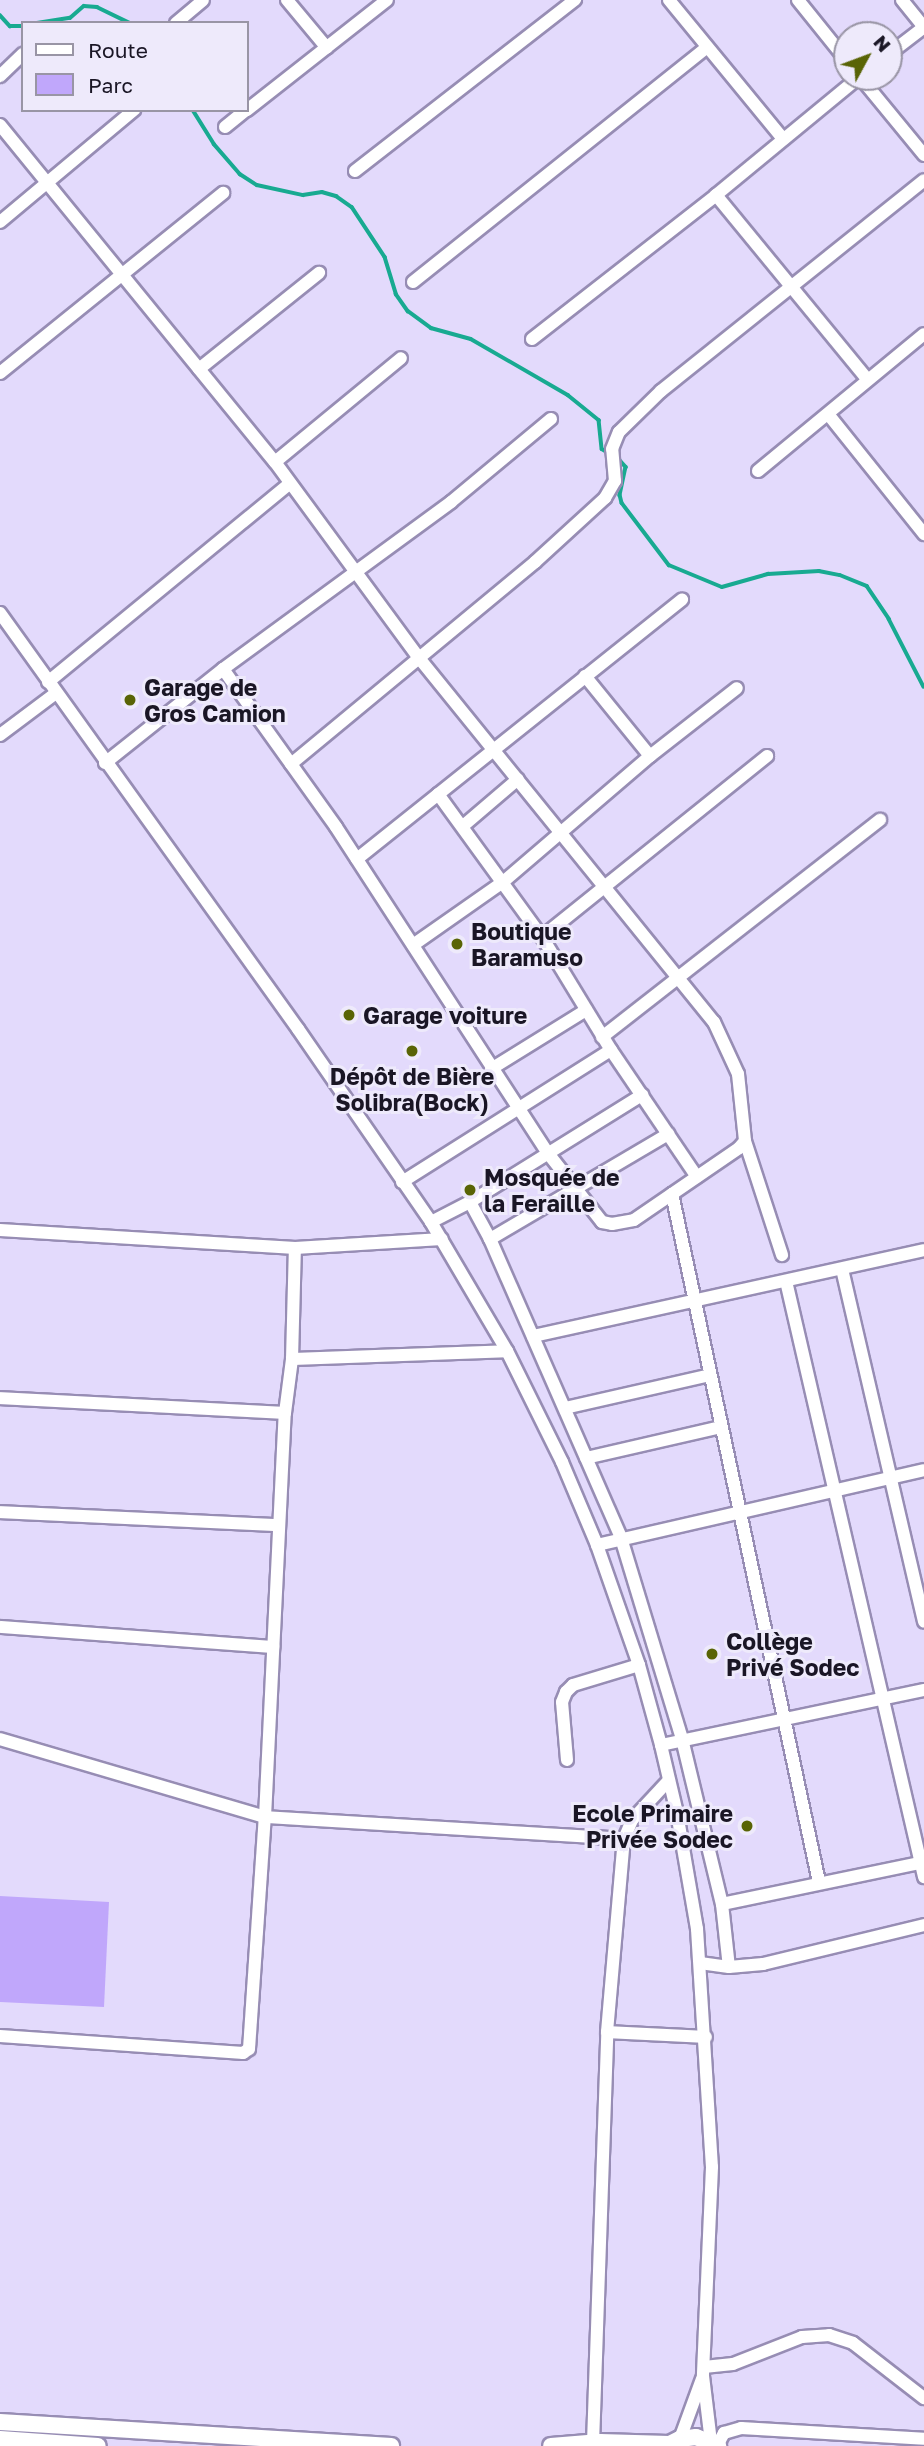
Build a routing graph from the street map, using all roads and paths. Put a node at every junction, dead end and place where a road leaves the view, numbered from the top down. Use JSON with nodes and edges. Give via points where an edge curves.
{"nodes":[{"id":1,"x":203,"y":0,"type":"edge"},
{"id":2,"x":287,"y":0,"type":"edge"},
{"id":3,"x":387,"y":0,"type":"edge"},
{"id":4,"x":575,"y":0,"type":"edge"},
{"id":5,"x":669,"y":0,"type":"edge"},
{"id":6,"x":797,"y":0,"type":"edge"},
{"id":7,"x":902,"y":0,"type":"edge"},
{"id":8,"x":178,"y":21,"type":"edge"},
{"id":9,"x":924,"y":27,"type":"edge"},
{"id":10,"x":903,"y":43,"type":"edge"},
{"id":11,"x":833,"y":44,"type":"edge"},
{"id":12,"x":707,"y":47,"type":"junction"},
{"id":13,"x":327,"y":48,"type":"junction"},
{"id":14,"x":21,"y":56,"type":"edge"},
{"id":15,"x":0,"y":76,"type":"edge"},
{"id":16,"x":842,"y":91,"type":"edge"},
{"id":17,"x":871,"y":91,"type":"edge"},
{"id":18,"x":248,"y":109,"type":"edge"},
{"id":19,"x":132,"y":112,"type":"edge"},
{"id":20,"x":244,"y":112,"type":"edge"},
{"id":21,"x":0,"y":125,"type":"edge"},
{"id":22,"x":225,"y":127,"type":"dead end"},
{"id":23,"x":783,"y":139,"type":"junction"},
{"id":24,"x":924,"y":155,"type":"edge"},
{"id":25,"x":355,"y":172,"type":"dead end"},
{"id":26,"x":924,"y":180,"type":"edge"},
{"id":27,"x":47,"y":184,"type":"junction"},
{"id":28,"x":223,"y":192,"type":"dead end"},
{"id":29,"x":716,"y":195,"type":"junction"},
{"id":30,"x":0,"y":222,"type":"edge"},
{"id":31,"x":319,"y":272,"type":"dead end"},
{"id":32,"x":121,"y":274,"type":"junction"},
{"id":33,"x":413,"y":282,"type":"dead end"},
{"id":34,"x":792,"y":287,"type":"junction"},
{"id":35,"x":532,"y":339,"type":"dead end"},
{"id":36,"x":922,"y":341,"type":"edge"},
{"id":37,"x":401,"y":358,"type":"dead end"},
{"id":38,"x":199,"y":369,"type":"junction"},
{"id":39,"x":0,"y":373,"type":"edge"},
{"id":40,"x":868,"y":380,"type":"junction"},
{"id":41,"x":828,"y":414,"type":"junction"},
{"id":42,"x":551,"y":419,"type":"dead end"},
{"id":43,"x":275,"y":461,"type":"junction"},
{"id":44,"x":758,"y":471,"type":"dead end"},
{"id":45,"x":290,"y":483,"type":"junction"},
{"id":46,"x":924,"y":534,"type":"edge"},
{"id":47,"x":355,"y":571,"type":"junction"},
{"id":48,"x":682,"y":600,"type":"dead end"},
{"id":49,"x":0,"y":613,"type":"edge"},
{"id":50,"x":419,"y":658,"type":"junction"},
{"id":51,"x":223,"y":669,"type":"junction"},
{"id":52,"x":585,"y":676,"type":"junction"},
{"id":53,"x":48,"y":682,"type":"junction"},
{"id":54,"x":737,"y":688,"type":"dead end"},
{"id":55,"x":56,"y":693,"type":"junction"},
{"id":56,"x":0,"y":735,"type":"edge"},
{"id":57,"x":493,"y":749,"type":"junction"},
{"id":58,"x":650,"y":756,"type":"junction"},
{"id":59,"x":767,"y":756,"type":"dead end"},
{"id":60,"x":105,"y":763,"type":"junction"},
{"id":61,"x":291,"y":764,"type":"junction"},
{"id":62,"x":518,"y":779,"type":"junction"},
{"id":63,"x":438,"y":794,"type":"junction"},
{"id":64,"x":880,"y":820,"type":"dead end"},
{"id":65,"x":463,"y":826,"type":"junction"},
{"id":66,"x":562,"y":834,"type":"junction"},
{"id":67,"x":357,"y":859,"type":"junction"},
{"id":68,"x":503,"y":882,"type":"junction"},
{"id":69,"x":606,"y":887,"type":"junction"},
{"id":70,"x":542,"y":937,"type":"junction"},
{"id":71,"x":413,"y":945,"type":"junction"},
{"id":72,"x":678,"y":976,"type":"junction"},
{"id":73,"x":586,"y":1010,"type":"junction"},
{"id":74,"x":602,"y":1037,"type":"junction"},
{"id":75,"x":611,"y":1050,"type":"junction"},
{"id":76,"x":491,"y":1069,"type":"junction"},
{"id":77,"x":642,"y":1095,"type":"junction"},
{"id":78,"x":519,"y":1110,"type":"junction"},
{"id":79,"x":668,"y":1133,"type":"junction"},
{"id":80,"x":745,"y":1140,"type":"junction"},
{"id":81,"x":547,"y":1152,"type":"junction"},
{"id":82,"x":697,"y":1177,"type":"junction"},
{"id":83,"x":402,"y":1182,"type":"junction"},
{"id":84,"x":574,"y":1190,"type":"junction"},
{"id":85,"x":672,"y":1194,"type":"junction"},
{"id":86,"x":470,"y":1202,"type":"junction"},
{"id":87,"x":431,"y":1222,"type":"junction"},
{"id":88,"x":0,"y":1230,"type":"edge"},
{"id":89,"x":490,"y":1238,"type":"junction"},
{"id":90,"x":442,"y":1239,"type":"junction"},
{"id":91,"x":295,"y":1248,"type":"junction"},
{"id":92,"x":924,"y":1250,"type":"edge"},
{"id":93,"x":782,"y":1255,"type":"dead end"},
{"id":94,"x":842,"y":1269,"type":"junction"},
{"id":95,"x":786,"y":1281,"type":"junction"},
{"id":96,"x":694,"y":1302,"type":"junction"},
{"id":97,"x":533,"y":1336,"type":"junction"},
{"id":98,"x":507,"y":1351,"type":"junction"},
{"id":99,"x":292,"y":1359,"type":"junction"},
{"id":100,"x":710,"y":1375,"type":"junction"},
{"id":101,"x":0,"y":1398,"type":"edge"},
{"id":102,"x":565,"y":1408,"type":"junction"},
{"id":103,"x":285,"y":1413,"type":"junction"},
{"id":104,"x":722,"y":1427,"type":"junction"},
{"id":105,"x":586,"y":1458,"type":"junction"},
{"id":106,"x":924,"y":1470,"type":"edge"},
{"id":107,"x":890,"y":1477,"type":"junction"},
{"id":108,"x":835,"y":1490,"type":"junction"},
{"id":109,"x":740,"y":1510,"type":"junction"},
{"id":110,"x":0,"y":1512,"type":"edge"},
{"id":111,"x":279,"y":1525,"type":"junction"},
{"id":112,"x":621,"y":1538,"type":"junction"},
{"id":113,"x":597,"y":1545,"type":"junction"},
{"id":114,"x":924,"y":1622,"type":"edge"},
{"id":115,"x":0,"y":1627,"type":"edge"},
{"id":116,"x":273,"y":1647,"type":"junction"},
{"id":117,"x":639,"y":1665,"type":"junction"},
{"id":118,"x":924,"y":1690,"type":"edge"},
{"id":119,"x":883,"y":1699,"type":"junction"},
{"id":120,"x":784,"y":1721,"type":"junction"},
{"id":121,"x":0,"y":1739,"type":"edge"},
{"id":122,"x":682,"y":1739,"type":"junction"},
{"id":123,"x":661,"y":1745,"type":"junction"},
{"id":124,"x":567,"y":1760,"type":"dead end"},
{"id":125,"x":669,"y":1780,"type":"junction"},
{"id":126,"x":265,"y":1817,"type":"junction"},
{"id":127,"x":624,"y":1839,"type":"junction"},
{"id":128,"x":922,"y":1862,"type":"edge"},
{"id":129,"x":924,"y":1877,"type":"edge"},
{"id":130,"x":819,"y":1882,"type":"junction"},
{"id":131,"x":722,"y":1904,"type":"junction"},
{"id":132,"x":924,"y":1925,"type":"edge"},
{"id":133,"x":700,"y":1963,"type":"junction"},
{"id":134,"x":729,"y":1967,"type":"junction"},
{"id":135,"x":607,"y":2032,"type":"junction"},
{"id":136,"x":0,"y":2036,"type":"edge"},
{"id":137,"x":706,"y":2038,"type":"junction"},
{"id":138,"x":703,"y":2371,"type":"junction"},
{"id":139,"x":924,"y":2398,"type":"edge"},
{"id":140,"x":0,"y":2422,"type":"edge"},
{"id":141,"x":0,"y":2439,"type":"edge"},
{"id":142,"x":924,"y":2439,"type":"edge"},
{"id":143,"x":76,"y":2440,"type":"edge"},
{"id":144,"x":258,"y":2442,"type":"edge"},
{"id":145,"x":593,"y":2443,"type":"junction"},
{"id":146,"x":672,"y":2443,"type":"edge"},
{"id":147,"x":716,"y":2445,"type":"edge"},
{"id":148,"x":98,"y":2446,"type":"edge"},
{"id":149,"x":391,"y":2446,"type":"edge"},
{"id":150,"x":551,"y":2446,"type":"edge"}],
"edges":[{"from":1,"to":8,"type":"street"},
{"from":2,"to":13,"type":"street"},
{"from":3,"to":13,"type":"street"},
{"from":4,"to":25,"type":"street"},
{"from":5,"to":12,"type":"street"},
{"from":6,"to":11,"type":"street"},
{"from":7,"to":9,"type":"street"},
{"from":9,"to":10,"type":"street"},
{"from":12,"to":23,"type":"street"},
{"from":12,"to":33,"type":"street"},
{"from":13,"to":18,"type":"street"},
{"from":14,"to":15,"type":"street"},
{"from":16,"to":23,"type":"street"},
{"from":17,"to":24,"type":"street"},
{"from":19,"to":27,"type":"street"},
{"from":20,"to":22,"type":"street"},
{"from":21,"to":27,"type":"street"},
{"from":23,"to":29,"type":"street"},
{"from":26,"to":34,"type":"street"},
{"from":27,"to":30,"type":"street"},
{"from":27,"to":32,"type":"street"},
{"from":28,"to":32,"type":"street"},
{"from":29,"to":34,"type":"street"},
{"from":29,"to":35,"type":"street"},
{"from":31,"to":38,"type":"street"},
{"from":32,"to":38,"type":"street"},
{"from":32,"to":39,"type":"street"},
{"from":34,"to":40,"type":"street"},
{"from":34,"to":50,"type":"street","via":[[662,391],[619,432],[612,449],[615,481],[611,491],[535,562]]},
{"from":36,"to":40,"type":"street"},
{"from":37,"to":43,"type":"street"},
{"from":38,"to":43,"type":"street"},
{"from":40,"to":41,"type":"street"},
{"from":41,"to":44,"type":"street"},
{"from":41,"to":46,"type":"street"},
{"from":42,"to":47,"type":"street","via":[[451,502]]},
{"from":43,"to":45,"type":"street"},
{"from":45,"to":47,"type":"street"},
{"from":45,"to":53,"type":"street"},
{"from":47,"to":50,"type":"street"},
{"from":47,"to":51,"type":"street"},
{"from":48,"to":52,"type":"street"},
{"from":49,"to":53,"type":"street"},
{"from":50,"to":57,"type":"street"},
{"from":50,"to":61,"type":"street"},
{"from":51,"to":60,"type":"street"},
{"from":51,"to":61,"type":"street"},
{"from":52,"to":57,"type":"street"},
{"from":52,"to":58,"type":"street"},
{"from":53,"to":55,"type":"street"},
{"from":54,"to":58,"type":"street"},
{"from":55,"to":56,"type":"street"},
{"from":55,"to":60,"type":"street"},
{"from":57,"to":62,"type":"street"},
{"from":57,"to":63,"type":"street"},
{"from":58,"to":66,"type":"street"},
{"from":59,"to":69,"type":"street"},
{"from":60,"to":83,"type":"street","via":[[298,1029]]},
{"from":61,"to":67,"type":"street"},
{"from":62,"to":65,"type":"street"},
{"from":62,"to":66,"type":"street"},
{"from":63,"to":65,"type":"street"},
{"from":63,"to":67,"type":"street"},
{"from":64,"to":72,"type":"street"},
{"from":65,"to":68,"type":"street"},
{"from":66,"to":68,"type":"street"},
{"from":66,"to":69,"type":"street"},
{"from":67,"to":71,"type":"street"},
{"from":68,"to":70,"type":"street"},
{"from":68,"to":71,"type":"street"},
{"from":69,"to":70,"type":"street"},
{"from":69,"to":72,"type":"street"},
{"from":70,"to":73,"type":"street"},
{"from":71,"to":76,"type":"street"},
{"from":72,"to":74,"type":"street"},
{"from":72,"to":80,"type":"street","via":[[713,1021],[738,1074]]},
{"from":73,"to":74,"type":"street"},
{"from":73,"to":76,"type":"street"},
{"from":74,"to":75,"type":"street"},
{"from":75,"to":77,"type":"street"},
{"from":75,"to":78,"type":"street"},
{"from":76,"to":78,"type":"street"},
{"from":77,"to":79,"type":"street"},
{"from":77,"to":81,"type":"street"},
{"from":78,"to":81,"type":"street"},
{"from":78,"to":83,"type":"street"},
{"from":79,"to":82,"type":"street"},
{"from":79,"to":84,"type":"street"},
{"from":80,"to":82,"type":"street"},
{"from":80,"to":93,"type":"street"},
{"from":81,"to":84,"type":"street"},
{"from":81,"to":86,"type":"street"},
{"from":82,"to":85,"type":"street"},
{"from":83,"to":87,"type":"street"},
{"from":84,"to":85,"type":"street","via":[[602,1222],[612,1224],[634,1220]]},
{"from":84,"to":89,"type":"street"},
{"from":85,"to":96,"type":"street"},
{"from":86,"to":87,"type":"street"},
{"from":86,"to":89,"type":"street"},
{"from":87,"to":90,"type":"street"},
{"from":88,"to":91,"type":"street"},
{"from":89,"to":97,"type":"street"},
{"from":90,"to":91,"type":"street"},
{"from":90,"to":98,"type":"street"},
{"from":91,"to":99,"type":"street"},
{"from":92,"to":94,"type":"street"},
{"from":94,"to":95,"type":"street"},
{"from":94,"to":107,"type":"street"},
{"from":95,"to":96,"type":"street"},
{"from":95,"to":108,"type":"street"},
{"from":96,"to":97,"type":"street"},
{"from":96,"to":100,"type":"street"},
{"from":97,"to":102,"type":"street"},
{"from":98,"to":99,"type":"street"},
{"from":98,"to":113,"type":"street"},
{"from":99,"to":103,"type":"street"},
{"from":100,"to":102,"type":"street"},
{"from":100,"to":104,"type":"street"},
{"from":101,"to":103,"type":"street"},
{"from":102,"to":105,"type":"street"},
{"from":103,"to":111,"type":"street"},
{"from":104,"to":105,"type":"street"},
{"from":104,"to":109,"type":"street"},
{"from":105,"to":112,"type":"street"},
{"from":106,"to":107,"type":"street"},
{"from":107,"to":108,"type":"street"},
{"from":107,"to":114,"type":"street"},
{"from":108,"to":109,"type":"street"},
{"from":108,"to":119,"type":"street"},
{"from":109,"to":112,"type":"street"},
{"from":109,"to":120,"type":"street"},
{"from":110,"to":111,"type":"street"},
{"from":111,"to":116,"type":"street"},
{"from":112,"to":113,"type":"street"},
{"from":112,"to":122,"type":"street"},
{"from":113,"to":117,"type":"street"},
{"from":115,"to":116,"type":"street"},
{"from":116,"to":126,"type":"street"},
{"from":117,"to":123,"type":"street"},
{"from":117,"to":124,"type":"street","via":[[573,1685],[566,1692],[562,1702]]},
{"from":118,"to":119,"type":"street"},
{"from":119,"to":120,"type":"street"},
{"from":119,"to":128,"type":"street"},
{"from":120,"to":122,"type":"street"},
{"from":120,"to":130,"type":"street"},
{"from":121,"to":126,"type":"street"},
{"from":122,"to":123,"type":"street"},
{"from":122,"to":131,"type":"street"},
{"from":123,"to":125,"type":"street"},
{"from":125,"to":127,"type":"street","via":[[632,1820]]},
{"from":125,"to":133,"type":"street","via":[[688,1870]]},
{"from":126,"to":127,"type":"street"},
{"from":126,"to":136,"type":"street","via":[[249,2049],[243,2053]]},
{"from":127,"to":135,"type":"street"},
{"from":128,"to":129,"type":"street"},
{"from":128,"to":130,"type":"street"},
{"from":130,"to":131,"type":"street"},
{"from":131,"to":134,"type":"street"},
{"from":132,"to":134,"type":"street","via":[[763,1964]]},
{"from":133,"to":134,"type":"street"},
{"from":133,"to":137,"type":"street"},
{"from":135,"to":137,"type":"street"},
{"from":135,"to":145,"type":"street"},
{"from":137,"to":138,"type":"street","via":[[712,2167]]},
{"from":138,"to":139,"type":"street","via":[[755,2358],[802,2337],[828,2335],[853,2343]]},
{"from":138,"to":146,"type":"street"},
{"from":138,"to":147,"type":"street"},
{"from":140,"to":143,"type":"main road"},
{"from":141,"to":143,"type":"main road"},
{"from":142,"to":147,"type":"street","via":[[741,2428],[724,2433]]},
{"from":143,"to":144,"type":"main road"},
{"from":143,"to":148,"type":"main road"},
{"from":144,"to":149,"type":"main road"},
{"from":145,"to":146,"type":"main road"},
{"from":145,"to":150,"type":"main road"},
{"from":146,"to":147,"type":"main road","via":[[696,2437]]}]}
